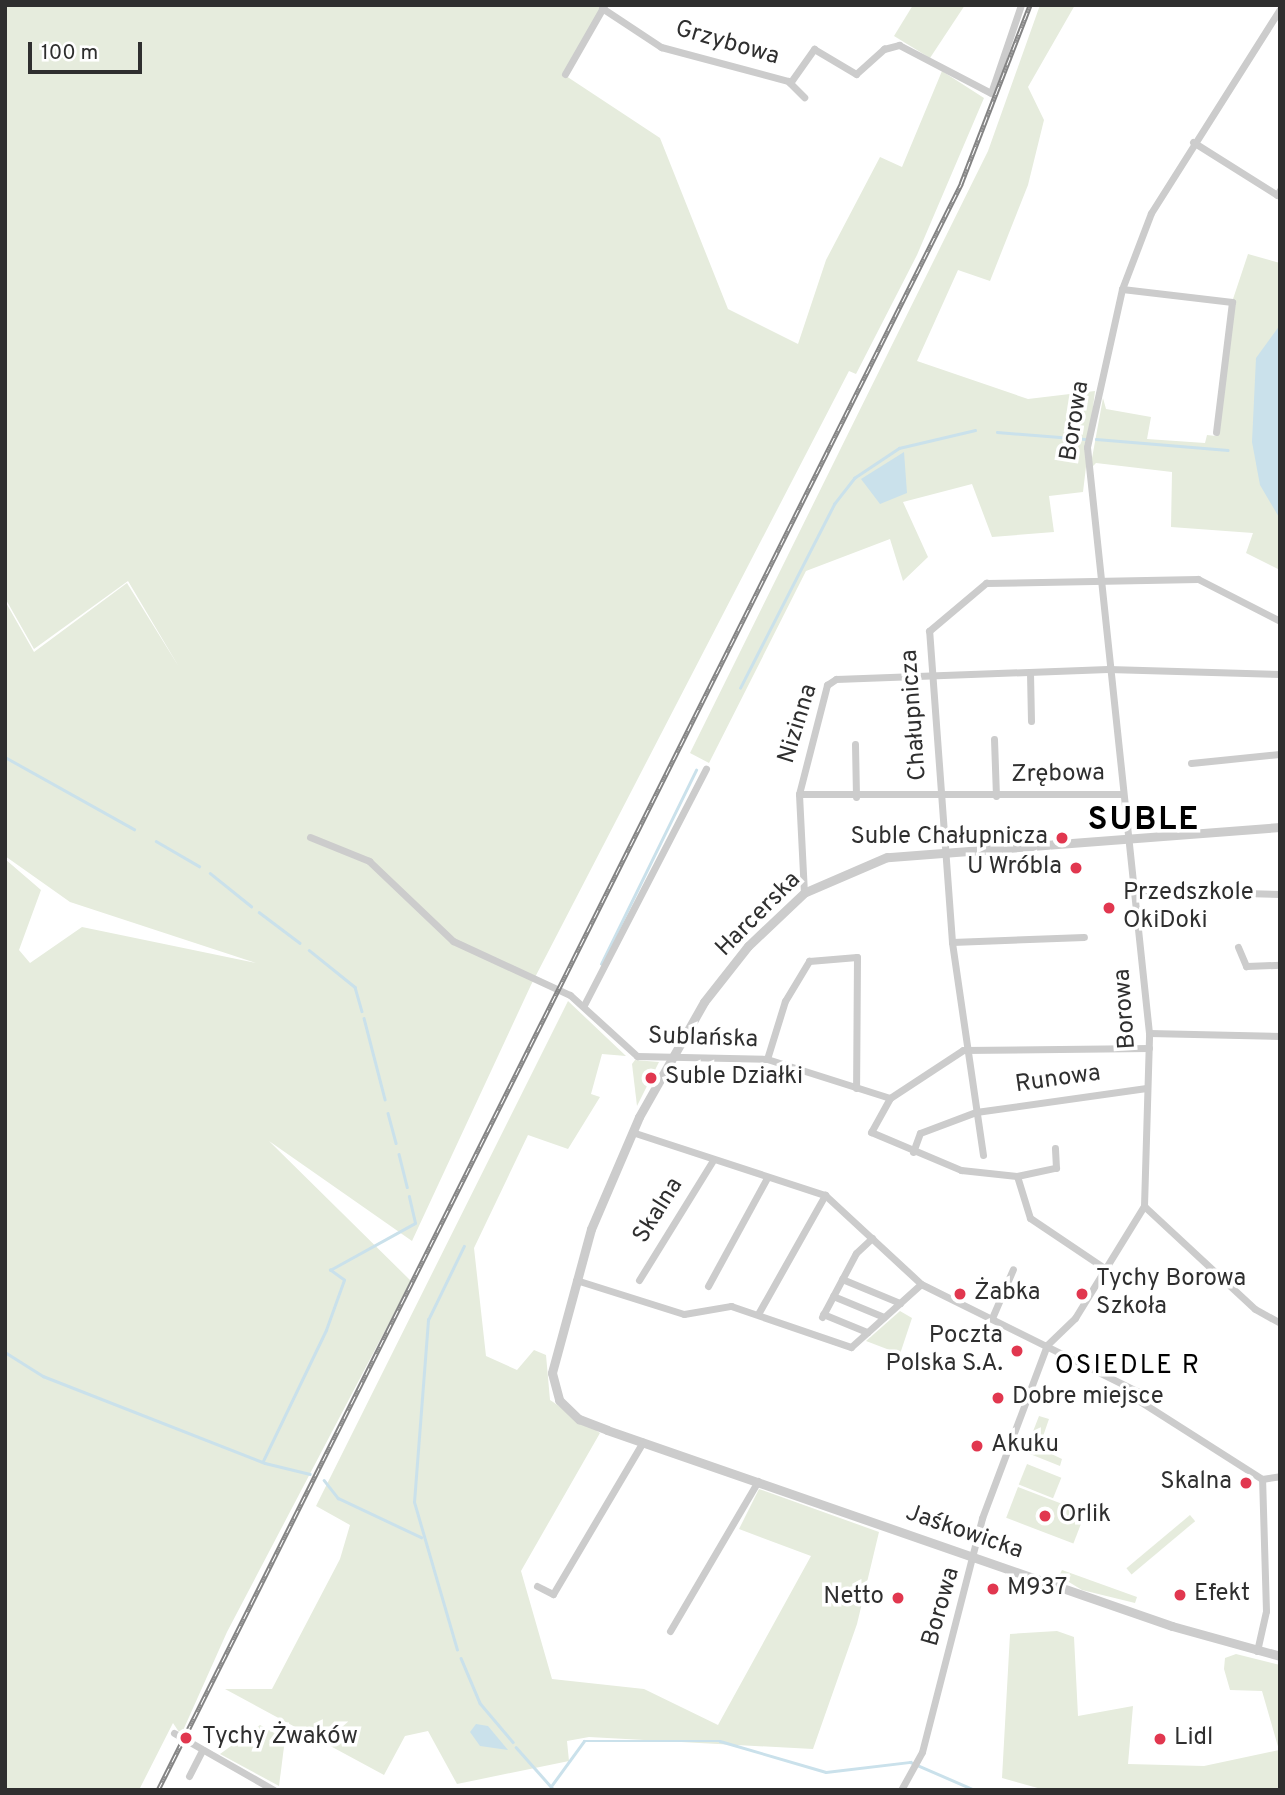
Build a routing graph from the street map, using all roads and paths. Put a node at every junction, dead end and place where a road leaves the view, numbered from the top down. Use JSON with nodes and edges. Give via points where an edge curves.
{"nodes":[{"id":1,"x":1021,"y":5,"type":"edge"},
{"id":2,"x":603,"y":7,"type":"edge"},
{"id":3,"x":1280,"y":9,"type":"edge"},
{"id":4,"x":565,"y":74,"type":"dead end"},
{"id":5,"x":790,"y":83,"type":"junction"},
{"id":6,"x":804,"y":97,"type":"dead end"},
{"id":7,"x":1193,"y":142,"type":"junction"},
{"id":8,"x":1280,"y":190,"type":"edge"},
{"id":9,"x":1122,"y":289,"type":"junction"},
{"id":10,"x":1216,"y":432,"type":"dead end"},
{"id":11,"x":1099,"y":581,"type":"junction"},
{"id":12,"x":1280,"y":621,"type":"edge"},
{"id":13,"x":1108,"y":669,"type":"junction"},
{"id":14,"x":1030,"y":673,"type":"junction"},
{"id":15,"x":1280,"y":674,"type":"edge"},
{"id":16,"x":931,"y":676,"type":"junction"},
{"id":17,"x":1031,"y":721,"type":"dead end"},
{"id":18,"x":994,"y":739,"type":"dead end"},
{"id":19,"x":855,"y":744,"type":"dead end"},
{"id":20,"x":1280,"y":754,"type":"edge"},
{"id":21,"x":1191,"y":762,"type":"dead end"},
{"id":22,"x":706,"y":769,"type":"dead end"},
{"id":23,"x":799,"y":794,"type":"junction"},
{"id":24,"x":1122,"y":794,"type":"junction"},
{"id":25,"x":940,"y":796,"type":"junction"},
{"id":26,"x":996,"y":796,"type":"junction"},
{"id":27,"x":856,"y":797,"type":"junction"},
{"id":28,"x":1280,"y":827,"type":"edge"},
{"id":29,"x":310,"y":837,"type":"dead end"},
{"id":30,"x":1128,"y":838,"type":"junction"},
{"id":31,"x":944,"y":851,"type":"junction"},
{"id":32,"x":1134,"y":890,"type":"junction"},
{"id":33,"x":804,"y":892,"type":"junction"},
{"id":34,"x":1280,"y":894,"type":"edge"},
{"id":35,"x":1084,"y":937,"type":"dead end"},
{"id":36,"x":952,"y":942,"type":"junction"},
{"id":37,"x":1238,"y":947,"type":"dead end"},
{"id":38,"x":1280,"y":965,"type":"edge"},
{"id":39,"x":584,"y":1006,"type":"junction"},
{"id":40,"x":1149,"y":1032,"type":"junction"},
{"id":41,"x":1280,"y":1037,"type":"edge"},
{"id":42,"x":1149,"y":1048,"type":"junction"},
{"id":43,"x":963,"y":1050,"type":"junction"},
{"id":44,"x":672,"y":1057,"type":"junction"},
{"id":45,"x":767,"y":1059,"type":"junction"},
{"id":46,"x":856,"y":1088,"type":"junction"},
{"id":47,"x":1146,"y":1088,"type":"junction"},
{"id":48,"x":890,"y":1098,"type":"junction"},
{"id":49,"x":976,"y":1112,"type":"junction"},
{"id":50,"x":632,"y":1132,"type":"junction"},
{"id":51,"x":1055,"y":1148,"type":"dead end"},
{"id":52,"x":913,"y":1152,"type":"junction"},
{"id":53,"x":983,"y":1155,"type":"dead end"},
{"id":54,"x":712,"y":1162,"type":"junction"},
{"id":55,"x":1017,"y":1176,"type":"junction"},
{"id":56,"x":767,"y":1178,"type":"junction"},
{"id":57,"x":825,"y":1195,"type":"junction"},
{"id":58,"x":1144,"y":1206,"type":"junction"},
{"id":59,"x":870,"y":1236,"type":"junction"},
{"id":60,"x":1013,"y":1269,"type":"dead end"},
{"id":61,"x":1106,"y":1269,"type":"junction"},
{"id":62,"x":842,"y":1279,"type":"junction"},
{"id":63,"x":576,"y":1280,"type":"junction"},
{"id":64,"x":639,"y":1280,"type":"dead end"},
{"id":65,"x":921,"y":1284,"type":"junction"},
{"id":66,"x":708,"y":1286,"type":"dead end"},
{"id":67,"x":833,"y":1296,"type":"junction"},
{"id":68,"x":900,"y":1303,"type":"junction"},
{"id":69,"x":758,"y":1314,"type":"junction"},
{"id":70,"x":884,"y":1317,"type":"junction"},
{"id":71,"x":992,"y":1318,"type":"junction"},
{"id":72,"x":1280,"y":1322,"type":"edge"},
{"id":73,"x":867,"y":1332,"type":"junction"},
{"id":74,"x":1047,"y":1345,"type":"junction"},
{"id":75,"x":643,"y":1442,"type":"junction"},
{"id":76,"x":1280,"y":1476,"type":"edge"},
{"id":77,"x":1262,"y":1479,"type":"junction"},
{"id":78,"x":758,"y":1481,"type":"junction"},
{"id":79,"x":1262,"y":1494,"type":"junction"},
{"id":80,"x":1253,"y":1497,"type":"dead end"},
{"id":81,"x":976,"y":1558,"type":"junction"},
{"id":82,"x":537,"y":1586,"type":"dead end"},
{"id":83,"x":670,"y":1631,"type":"dead end"},
{"id":84,"x":1257,"y":1651,"type":"junction"},
{"id":85,"x":1280,"y":1656,"type":"edge"},
{"id":86,"x":174,"y":1732,"type":"dead end"},
{"id":87,"x":202,"y":1752,"type":"junction"},
{"id":88,"x":189,"y":1776,"type":"dead end"},
{"id":89,"x":274,"y":1790,"type":"edge"},
{"id":90,"x":901,"y":1790,"type":"edge"}],
"edges":[{"from":1,"to":5,"type":"street","via":[[991,93],[899,45],[884,49],[856,74],[814,48]]},
{"from":2,"to":4,"type":"street","name":"Grzybowa"},
{"from":2,"to":5,"type":"street","name":"Grzybowa","via":[[684,56]]},
{"from":3,"to":7,"type":"street","name":"Borowa"},
{"from":5,"to":6,"type":"street","name":"Grzybowa"},
{"from":7,"to":8,"type":"street","via":[[1277,195]]},
{"from":7,"to":9,"type":"street","name":"Borowa","via":[[1150,213]]},
{"from":9,"to":10,"type":"street","via":[[1232,302]]},
{"from":9,"to":11,"type":"street","name":"Borowa","via":[[1086,461]]},
{"from":11,"to":12,"type":"street","via":[[1198,579]]},
{"from":11,"to":13,"type":"street","name":"Borowa"},
{"from":11,"to":16,"type":"street","name":"Chałupnicza","via":[[976,588],[929,631]]},
{"from":13,"to":14,"type":"street","name":"Nizinna"},
{"from":13,"to":15,"type":"street","name":"Nizinna"},
{"from":13,"to":24,"type":"street","name":"Borowa"},
{"from":14,"to":16,"type":"street","name":"Nizinna"},
{"from":14,"to":17,"type":"street"},
{"from":16,"to":23,"type":"street","name":"Nizinna","via":[[844,677],[827,685]]},
{"from":16,"to":25,"type":"street","name":"Chałupnicza"},
{"from":18,"to":26,"type":"street","name":"Zrębowa"},
{"from":19,"to":27,"type":"street"},
{"from":20,"to":21,"type":"street"},
{"from":22,"to":39,"type":"street"},
{"from":23,"to":27,"type":"street","name":"Zrębowa"},
{"from":23,"to":33,"type":"street","name":"Nizinna"},
{"from":24,"to":26,"type":"street","name":"Zrębowa"},
{"from":24,"to":30,"type":"street","name":"Borowa"},
{"from":25,"to":26,"type":"street","name":"Zrębowa"},
{"from":25,"to":27,"type":"street","name":"Zrębowa"},
{"from":25,"to":31,"type":"street","name":"Chałupnicza"},
{"from":28,"to":30,"type":"street","name":"Harcerska"},
{"from":29,"to":39,"type":"street","name":"Sublańska","via":[[369,861],[453,941]]},
{"from":30,"to":31,"type":"street","name":"Harcerska"},
{"from":30,"to":32,"type":"street","name":"Borowa"},
{"from":31,"to":33,"type":"street","name":"Harcerska","via":[[867,860]]},
{"from":31,"to":36,"type":"street","name":"Chałupnicza"},
{"from":32,"to":34,"type":"street"},
{"from":32,"to":40,"type":"street","name":"Borowa"},
{"from":33,"to":44,"type":"street","name":"Harcerska","via":[[748,946]]},
{"from":35,"to":36,"type":"street"},
{"from":36,"to":43,"type":"street","name":"Chałupnicza"},
{"from":37,"to":38,"type":"street","via":[[1246,966]]},
{"from":39,"to":44,"type":"street","name":"Sublańska","via":[[630,1053]]},
{"from":40,"to":41,"type":"street"},
{"from":40,"to":42,"type":"street","name":"Borowa"},
{"from":42,"to":43,"type":"street"},
{"from":42,"to":47,"type":"street","name":"Borowa"},
{"from":43,"to":48,"type":"street"},
{"from":43,"to":49,"type":"street"},
{"from":44,"to":45,"type":"street","name":"Sublańska"},
{"from":44,"to":50,"type":"street","name":"Harcerska"},
{"from":45,"to":46,"type":"street","name":"Sublańska"},
{"from":45,"to":46,"type":"street","via":[[785,1000],[809,961],[857,957]]},
{"from":46,"to":48,"type":"street","name":"Sublańska"},
{"from":47,"to":49,"type":"street","name":"Runowa"},
{"from":47,"to":58,"type":"street","name":"Borowa"},
{"from":48,"to":52,"type":"street","via":[[871,1132]]},
{"from":49,"to":52,"type":"street","name":"Runowa","via":[[920,1133]]},
{"from":49,"to":53,"type":"street"},
{"from":50,"to":54,"type":"street","name":"Skalna"},
{"from":50,"to":63,"type":"street","name":"Harcerska"},
{"from":51,"to":55,"type":"street","via":[[1056,1168]]},
{"from":52,"to":55,"type":"street","via":[[961,1170]]},
{"from":54,"to":56,"type":"street","name":"Skalna"},
{"from":54,"to":64,"type":"street","name":"Skalna"},
{"from":55,"to":61,"type":"street","via":[[1030,1218]]},
{"from":56,"to":57,"type":"street","name":"Skalna"},
{"from":56,"to":66,"type":"street"},
{"from":57,"to":59,"type":"street","name":"Skalna"},
{"from":57,"to":69,"type":"street"},
{"from":58,"to":61,"type":"street","name":"Borowa"},
{"from":58,"to":72,"type":"street","via":[[1255,1309]]},
{"from":59,"to":62,"type":"street"},
{"from":59,"to":65,"type":"street","name":"Skalna"},
{"from":60,"to":71,"type":"street"},
{"from":61,"to":74,"type":"street","name":"Borowa","via":[[1075,1318]]},
{"from":62,"to":67,"type":"street"},
{"from":62,"to":68,"type":"street"},
{"from":63,"to":69,"type":"street","via":[[672,1312],[732,1306]]},
{"from":63,"to":75,"type":"street","name":"Jaśkowicka","via":[[552,1365],[554,1388],[579,1419]]},
{"from":65,"to":68,"type":"street"},
{"from":65,"to":71,"type":"street","name":"Skalna"},
{"from":67,"to":70,"type":"street"},
{"from":67,"to":73,"type":"street","via":[[822,1316]]},
{"from":68,"to":70,"type":"street"},
{"from":69,"to":73,"type":"street","via":[[851,1347]]},
{"from":70,"to":73,"type":"street"},
{"from":71,"to":74,"type":"street","name":"Skalna"},
{"from":74,"to":77,"type":"street","name":"Skalna","via":[[1137,1391],[1138,1400]]},
{"from":74,"to":81,"type":"street","name":"Borowa","via":[[982,1518]]},
{"from":75,"to":78,"type":"street","name":"Jaśkowicka"},
{"from":75,"to":82,"type":"street","via":[[553,1594]]},
{"from":76,"to":77,"type":"street"},
{"from":77,"to":79,"type":"street"},
{"from":78,"to":81,"type":"street","name":"Jaśkowicka"},
{"from":78,"to":83,"type":"street"},
{"from":79,"to":80,"type":"street"},
{"from":79,"to":84,"type":"street","via":[[1266,1611]]},
{"from":81,"to":84,"type":"street","name":"Jaśkowicka"},
{"from":81,"to":90,"type":"street","name":"Borowa","via":[[916,1765]]},
{"from":84,"to":85,"type":"street","name":"Jaśkowicka"},
{"from":86,"to":87,"type":"street"},
{"from":87,"to":88,"type":"street"},
{"from":87,"to":89,"type":"street"}]}
